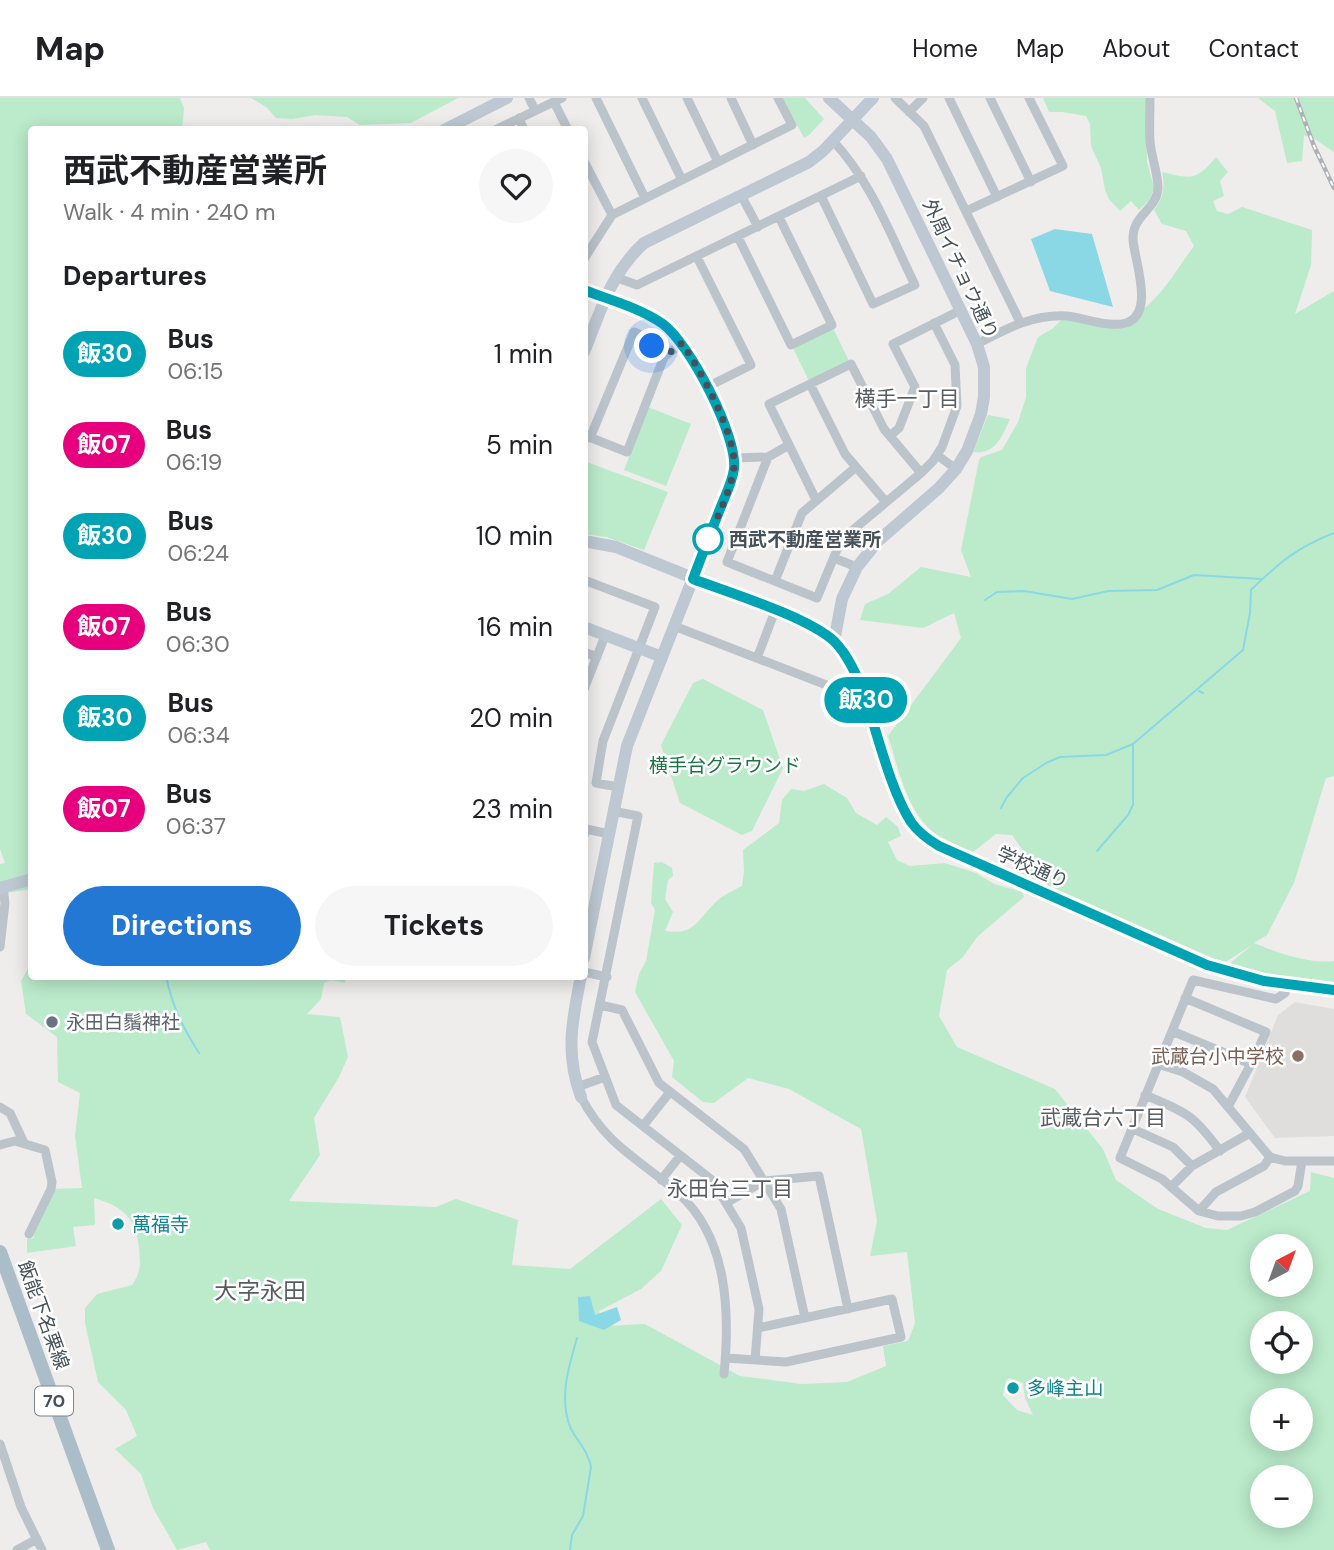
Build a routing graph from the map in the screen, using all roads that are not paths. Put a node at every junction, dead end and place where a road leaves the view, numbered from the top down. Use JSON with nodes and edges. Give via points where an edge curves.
{"nodes":[{"id":1,"x":507,"y":98,"type":"edge"},
{"id":2,"x":529,"y":98,"type":"edge"},
{"id":3,"x":596,"y":98,"type":"edge"},
{"id":4,"x":642,"y":98,"type":"edge"},
{"id":5,"x":687,"y":98,"type":"edge"},
{"id":6,"x":731,"y":98,"type":"edge"},
{"id":7,"x":778,"y":98,"type":"edge"},
{"id":8,"x":829,"y":98,"type":"edge"},
{"id":9,"x":873,"y":98,"type":"edge"},
{"id":10,"x":895,"y":98,"type":"edge"},
{"id":11,"x":923,"y":98,"type":"edge"},
{"id":12,"x":949,"y":98,"type":"edge"},
{"id":13,"x":990,"y":98,"type":"edge"},
{"id":14,"x":1029,"y":98,"type":"edge"},
{"id":15,"x":1150,"y":98,"type":"edge"},
{"id":16,"x":558,"y":100,"type":"edge"},
{"id":17,"x":536,"y":110,"type":"junction"},
{"id":18,"x":909,"y":112,"type":"junction"},
{"id":19,"x":519,"y":118,"type":"junction"},
{"id":20,"x":853,"y":120,"type":"junction"},
{"id":21,"x":452,"y":126,"type":"edge"},
{"id":22,"x":503,"y":126,"type":"edge"},
{"id":23,"x":522,"y":126,"type":"edge"},
{"id":24,"x":567,"y":126,"type":"edge"},
{"id":25,"x":833,"y":141,"type":"junction"},
{"id":26,"x":753,"y":145,"type":"junction"},
{"id":27,"x":718,"y":162,"type":"junction"},
{"id":28,"x":588,"y":169,"type":"edge"},
{"id":29,"x":861,"y":176,"type":"junction"},
{"id":30,"x":682,"y":180,"type":"junction"},
{"id":31,"x":1031,"y":182,"type":"junction"},
{"id":32,"x":741,"y":195,"type":"junction"},
{"id":33,"x":821,"y":196,"type":"junction"},
{"id":34,"x":997,"y":197,"type":"junction"},
{"id":35,"x":645,"y":198,"type":"junction"},
{"id":36,"x":966,"y":211,"type":"junction"},
{"id":37,"x":612,"y":215,"type":"junction"},
{"id":38,"x":779,"y":217,"type":"junction"},
{"id":39,"x":758,"y":227,"type":"junction"},
{"id":40,"x":738,"y":237,"type":"junction"},
{"id":41,"x":588,"y":253,"type":"edge"},
{"id":42,"x":697,"y":257,"type":"junction"},
{"id":43,"x":615,"y":276,"type":"junction"},
{"id":44,"x":588,"y":291,"type":"edge"},
{"id":45,"x":606,"y":298,"type":"junction"},
{"id":46,"x":961,"y":310,"type":"junction"},
{"id":47,"x":1020,"y":323,"type":"junction"},
{"id":48,"x":934,"y":324,"type":"junction"},
{"id":49,"x":588,"y":342,"type":"edge"},
{"id":50,"x":682,"y":343,"type":"junction"},
{"id":51,"x":977,"y":344,"type":"junction"},
{"id":52,"x":664,"y":357,"type":"junction"},
{"id":53,"x":810,"y":384,"type":"junction"},
{"id":54,"x":707,"y":387,"type":"junction"},
{"id":55,"x":588,"y":435,"type":"edge"},
{"id":56,"x":890,"y":436,"type":"junction"},
{"id":57,"x":588,"y":437,"type":"edge"},
{"id":58,"x":789,"y":445,"type":"junction"},
{"id":59,"x":937,"y":456,"type":"junction"},
{"id":60,"x":768,"y":457,"type":"junction"},
{"id":61,"x":734,"y":458,"type":"junction"},
{"id":62,"x":856,"y":467,"type":"junction"},
{"id":63,"x":956,"y":469,"type":"junction"},
{"id":64,"x":921,"y":472,"type":"junction"},
{"id":65,"x":816,"y":500,"type":"junction"},
{"id":66,"x":886,"y":502,"type":"junction"},
{"id":67,"x":588,"y":542,"type":"edge"},
{"id":68,"x":834,"y":558,"type":"junction"},
{"id":69,"x":857,"y":566,"type":"junction"},
{"id":70,"x":693,"y":579,"type":"junction"},
{"id":71,"x":775,"y":581,"type":"junction"},
{"id":72,"x":588,"y":582,"type":"edge"},
{"id":73,"x":775,"y":611,"type":"junction"},
{"id":74,"x":674,"y":626,"type":"junction"},
{"id":75,"x":588,"y":629,"type":"edge"},
{"id":76,"x":606,"y":636,"type":"junction"},
{"id":77,"x":834,"y":642,"type":"junction"},
{"id":78,"x":639,"y":648,"type":"junction"},
{"id":79,"x":588,"y":654,"type":"edge"},
{"id":80,"x":597,"y":657,"type":"junction"},
{"id":81,"x":662,"y":657,"type":"junction"},
{"id":82,"x":757,"y":658,"type":"junction"},
{"id":83,"x":588,"y":680,"type":"edge"},
{"id":84,"x":860,"y":683,"type":"junction"},
{"id":85,"x":618,"y":787,"type":"junction"},
{"id":86,"x":614,"y":811,"type":"junction"},
{"id":87,"x":588,"y":829,"type":"edge"},
{"id":88,"x":609,"y":834,"type":"junction"},
{"id":89,"x":28,"y":880,"type":"edge"},
{"id":90,"x":2,"y":888,"type":"edge"},
{"id":91,"x":588,"y":938,"type":"edge"},
{"id":92,"x":0,"y":947,"type":"edge"},
{"id":93,"x":588,"y":973,"type":"edge"},
{"id":94,"x":607,"y":976,"type":"junction"},
{"id":95,"x":580,"y":980,"type":"edge"},
{"id":96,"x":1288,"y":984,"type":"junction"},
{"id":97,"x":1334,"y":990,"type":"edge"},
{"id":98,"x":1185,"y":998,"type":"junction"},
{"id":99,"x":600,"y":1005,"type":"junction"},
{"id":100,"x":1172,"y":1031,"type":"junction"},
{"id":101,"x":1158,"y":1064,"type":"junction"},
{"id":102,"x":1251,"y":1064,"type":"junction"},
{"id":103,"x":605,"y":1077,"type":"junction"},
{"id":104,"x":579,"y":1092,"type":"junction"},
{"id":105,"x":670,"y":1092,"type":"junction"},
{"id":106,"x":1145,"y":1096,"type":"junction"},
{"id":107,"x":1228,"y":1105,"type":"junction"},
{"id":108,"x":0,"y":1107,"type":"edge"},
{"id":109,"x":643,"y":1126,"type":"junction"},
{"id":110,"x":1133,"y":1129,"type":"junction"},
{"id":111,"x":1250,"y":1133,"type":"junction"},
{"id":112,"x":24,"y":1143,"type":"junction"},
{"id":113,"x":0,"y":1145,"type":"edge"},
{"id":114,"x":1220,"y":1151,"type":"junction"},
{"id":115,"x":680,"y":1156,"type":"junction"},
{"id":116,"x":1270,"y":1157,"type":"junction"},
{"id":117,"x":1302,"y":1161,"type":"junction"},
{"id":118,"x":1334,"y":1161,"type":"edge"},
{"id":119,"x":1192,"y":1166,"type":"junction"},
{"id":120,"x":661,"y":1180,"type":"junction"},
{"id":121,"x":764,"y":1181,"type":"junction"},
{"id":122,"x":1171,"y":1187,"type":"junction"},
{"id":123,"x":726,"y":1203,"type":"junction"},
{"id":124,"x":1199,"y":1211,"type":"junction"},
{"id":125,"x":29,"y":1234,"type":"dead end"},
{"id":126,"x":0,"y":1252,"type":"edge"},
{"id":127,"x":848,"y":1309,"type":"junction"},
{"id":128,"x":805,"y":1318,"type":"junction"},
{"id":129,"x":758,"y":1328,"type":"junction"},
{"id":130,"x":726,"y":1358,"type":"junction"},
{"id":131,"x":755,"y":1360,"type":"junction"},
{"id":132,"x":724,"y":1374,"type":"dead end"},
{"id":133,"x":0,"y":1444,"type":"edge"},
{"id":134,"x":37,"y":1539,"type":"junction"},
{"id":135,"x":16,"y":1550,"type":"edge"},
{"id":136,"x":42,"y":1550,"type":"edge"},
{"id":137,"x":108,"y":1550,"type":"edge"}],
"edges":[{"from":1,"to":21,"type":"street"},
{"from":2,"to":17,"type":"street"},
{"from":3,"to":35,"type":"street"},
{"from":4,"to":30,"type":"street"},
{"from":5,"to":27,"type":"street"},
{"from":6,"to":26,"type":"street"},
{"from":7,"to":26,"type":"street","via":[[792,125]]},
{"from":8,"to":20,"type":"street","name":"外周イチョウ通り"},
{"from":9,"to":20,"type":"street"},
{"from":10,"to":18,"type":"street"},
{"from":11,"to":18,"type":"street"},
{"from":12,"to":34,"type":"street"},
{"from":13,"to":31,"type":"street"},
{"from":14,"to":31,"type":"street","via":[[1063,166]]},
{"from":15,"to":47,"type":"street","via":[[1150,141],[1158,187],[1152,205],[1134,229],[1142,301],[1139,314],[1126,323],[1058,316]]},
{"from":16,"to":17,"type":"street"},
{"from":16,"to":24,"type":"street"},
{"from":17,"to":19,"type":"street"},
{"from":18,"to":36,"type":"street","via":[[924,126]]},
{"from":19,"to":22,"type":"street"},
{"from":19,"to":23,"type":"street"},
{"from":20,"to":25,"type":"street"},
{"from":20,"to":46,"type":"street","name":"外周イチョウ通り","via":[[887,159]]},
{"from":25,"to":29,"type":"street"},
{"from":25,"to":32,"type":"street","via":[[809,162]]},
{"from":26,"to":27,"type":"street"},
{"from":27,"to":30,"type":"street"},
{"from":28,"to":37,"type":"street"},
{"from":29,"to":33,"type":"street"},
{"from":29,"to":33,"type":"street","via":[[915,285],[873,304]]},
{"from":30,"to":35,"type":"street"},
{"from":31,"to":34,"type":"street"},
{"from":32,"to":39,"type":"street"},
{"from":32,"to":43,"type":"street","via":[[644,243]]},
{"from":33,"to":38,"type":"street"},
{"from":34,"to":36,"type":"street"},
{"from":35,"to":37,"type":"street"},
{"from":36,"to":47,"type":"street"},
{"from":37,"to":41,"type":"street"},
{"from":38,"to":39,"type":"street"},
{"from":38,"to":40,"type":"street","via":[[832,325],[802,340],[791,345]]},
{"from":39,"to":40,"type":"street"},
{"from":40,"to":42,"type":"street"},
{"from":42,"to":43,"type":"street","via":[[637,285]]},
{"from":42,"to":54,"type":"street","via":[[751,365]]},
{"from":43,"to":45,"type":"street"},
{"from":44,"to":45,"type":"street"},
{"from":45,"to":49,"type":"street"},
{"from":45,"to":50,"type":"street","via":[[653,318]]},
{"from":46,"to":48,"type":"street"},
{"from":46,"to":51,"type":"street","name":"外周イチョウ通り"},
{"from":47,"to":51,"type":"street"},
{"from":48,"to":56,"type":"street","via":[[893,344],[915,387],[899,428]]},
{"from":48,"to":59,"type":"street","via":[[955,365],[957,406]]},
{"from":50,"to":52,"type":"street"},
{"from":50,"to":54,"type":"street"},
{"from":51,"to":63,"type":"street","name":"外周イチョウ通り","via":[[986,379],[984,397],[967,451]]},
{"from":52,"to":55,"type":"street","via":[[634,332]]},
{"from":52,"to":57,"type":"street","via":[[627,452]]},
{"from":53,"to":56,"type":"street","via":[[851,364]]},
{"from":53,"to":58,"type":"street","via":[[769,404]]},
{"from":53,"to":62,"type":"street"},
{"from":54,"to":61,"type":"street"},
{"from":56,"to":64,"type":"street"},
{"from":58,"to":60,"type":"street"},
{"from":58,"to":65,"type":"street"},
{"from":59,"to":63,"type":"street"},
{"from":59,"to":64,"type":"street"},
{"from":60,"to":61,"type":"street"},
{"from":60,"to":71,"type":"street","via":[[727,562]]},
{"from":61,"to":70,"type":"street","via":[[732,479]]},
{"from":62,"to":65,"type":"street"},
{"from":62,"to":66,"type":"street"},
{"from":63,"to":69,"type":"street","name":"外周イチョウ通り"},
{"from":64,"to":66,"type":"street"},
{"from":65,"to":71,"type":"street","via":[[802,513]]},
{"from":66,"to":68,"type":"street","via":[[841,540]]},
{"from":67,"to":70,"type":"street","via":[[616,547]]},
{"from":68,"to":69,"type":"street"},
{"from":68,"to":71,"type":"street","via":[[817,598]]},
{"from":69,"to":77,"type":"street","name":"外周イチョウ通り","via":[[842,599]]},
{"from":70,"to":73,"type":"street"},
{"from":70,"to":74,"type":"street"},
{"from":72,"to":78,"type":"street","via":[[655,607]]},
{"from":73,"to":77,"type":"street","via":[[817,629]]},
{"from":73,"to":82,"type":"street"},
{"from":74,"to":81,"type":"street"},
{"from":74,"to":82,"type":"street"},
{"from":75,"to":76,"type":"street"},
{"from":76,"to":78,"type":"street"},
{"from":76,"to":80,"type":"street"},
{"from":77,"to":84,"type":"street","name":"学校通り"},
{"from":78,"to":81,"type":"street"},
{"from":78,"to":85,"type":"street","via":[[603,741],[596,783]]},
{"from":79,"to":80,"type":"street"},
{"from":80,"to":83,"type":"street"},
{"from":81,"to":85,"type":"street","via":[[634,724]]},
{"from":82,"to":84,"type":"street","via":[[842,691]]},
{"from":84,"to":96,"type":"street","name":"学校通り","via":[[899,797],[912,823],[931,842],[1207,965]]},
{"from":85,"to":86,"type":"street"},
{"from":86,"to":88,"type":"street"},
{"from":86,"to":94,"type":"street","via":[[638,816]]},
{"from":87,"to":88,"type":"street"},
{"from":88,"to":91,"type":"street"},
{"from":89,"to":90,"type":"street"},
{"from":90,"to":92,"type":"street","via":[[5,903]]},
{"from":93,"to":94,"type":"street"},
{"from":94,"to":99,"type":"street"},
{"from":95,"to":104,"type":"street","via":[[570,1037]]},
{"from":96,"to":97,"type":"street","name":"学校通り"},
{"from":96,"to":98,"type":"street","via":[[1276,999],[1193,981]]},
{"from":98,"to":100,"type":"street"},
{"from":98,"to":102,"type":"street","via":[[1266,1032]]},
{"from":99,"to":103,"type":"street","via":[[592,1042]]},
{"from":99,"to":105,"type":"street","via":[[622,1010],[648,1066]]},
{"from":100,"to":101,"type":"street"},
{"from":100,"to":102,"type":"street"},
{"from":101,"to":106,"type":"street"},
{"from":101,"to":107,"type":"street","via":[[1198,1079]]},
{"from":102,"to":107,"type":"street"},
{"from":103,"to":104,"type":"street"},
{"from":103,"to":109,"type":"street","via":[[616,1105]]},
{"from":104,"to":120,"type":"street","via":[[609,1138]]},
{"from":105,"to":109,"type":"street"},
{"from":105,"to":121,"type":"street","via":[[744,1149]]},
{"from":106,"to":110,"type":"street"},
{"from":106,"to":114,"type":"street","via":[[1189,1115]]},
{"from":107,"to":111,"type":"street"},
{"from":108,"to":112,"type":"street","via":[[10,1113]]},
{"from":109,"to":115,"type":"street"},
{"from":110,"to":119,"type":"street","via":[[1164,1141]]},
{"from":110,"to":122,"type":"street","via":[[1121,1158]]},
{"from":111,"to":114,"type":"street"},
{"from":111,"to":116,"type":"street"},
{"from":112,"to":113,"type":"street"},
{"from":112,"to":125,"type":"street","via":[[45,1150],[51,1182]]},
{"from":114,"to":119,"type":"street"},
{"from":115,"to":120,"type":"street"},
{"from":115,"to":123,"type":"street","via":[[712,1180]]},
{"from":116,"to":117,"type":"street"},
{"from":116,"to":124,"type":"street","via":[[1264,1167],[1216,1192]]},
{"from":117,"to":118,"type":"street"},
{"from":117,"to":124,"type":"street","via":[[1297,1189],[1255,1212],[1224,1217]]},
{"from":119,"to":122,"type":"street"},
{"from":120,"to":130,"type":"street","via":[[690,1205],[710,1237],[725,1295]]},
{"from":121,"to":123,"type":"street"},
{"from":121,"to":127,"type":"street","via":[[819,1176]]},
{"from":121,"to":128,"type":"street","via":[[781,1209]]},
{"from":122,"to":124,"type":"street"},
{"from":123,"to":129,"type":"street","via":[[741,1228],[759,1309]]},
{"from":126,"to":137,"type":"main road","name":"飯能下名栗線","number":"70"},
{"from":127,"to":128,"type":"street"},
{"from":127,"to":131,"type":"street","via":[[892,1299],[901,1337],[786,1362]]},
{"from":128,"to":129,"type":"street"},
{"from":129,"to":131,"type":"street"},
{"from":130,"to":131,"type":"street"},
{"from":130,"to":132,"type":"street"},
{"from":133,"to":134,"type":"street"},
{"from":134,"to":135,"type":"street"},
{"from":134,"to":136,"type":"street"}]}
